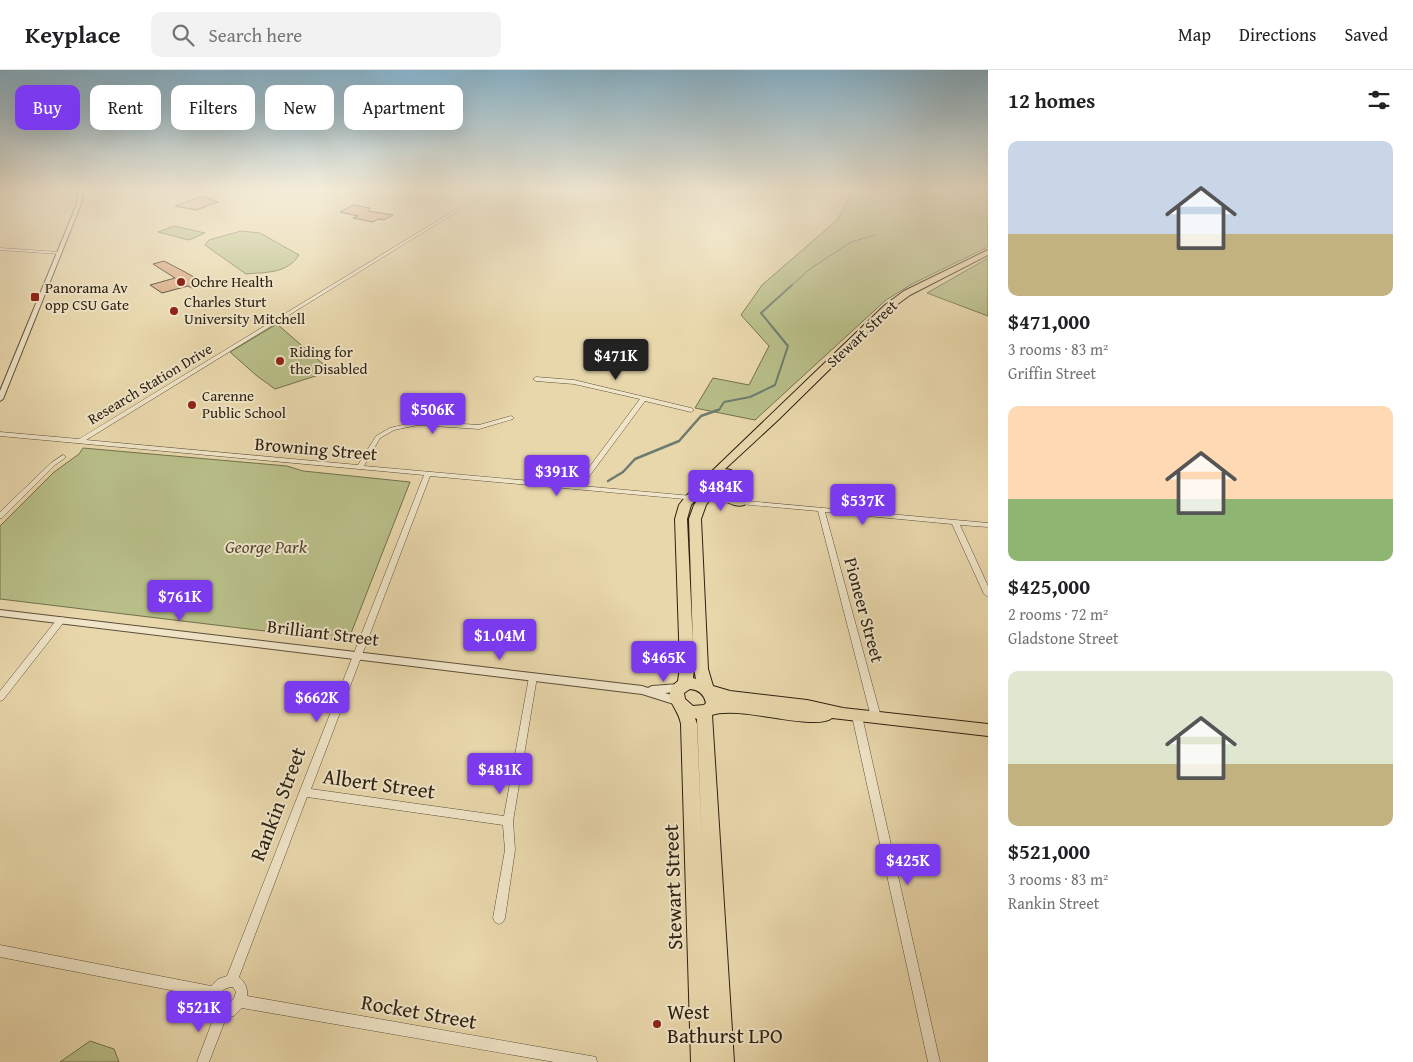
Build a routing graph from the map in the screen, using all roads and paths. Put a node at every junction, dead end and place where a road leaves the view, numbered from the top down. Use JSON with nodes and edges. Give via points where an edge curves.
{"nodes":[{"id":1,"x":66,"y":236,"type":"edge"},
{"id":2,"x":414,"y":236,"type":"edge"},
{"id":3,"x":0,"y":249,"type":"edge"},
{"id":4,"x":988,"y":252,"type":"edge"},
{"id":5,"x":60,"y":253,"type":"junction"},
{"id":6,"x":536,"y":379,"type":"dead end"},
{"id":7,"x":0,"y":399,"type":"edge"},
{"id":8,"x":643,"y":399,"type":"junction"},
{"id":9,"x":691,"y":410,"type":"dead end"},
{"id":10,"x":511,"y":418,"type":"dead end"},
{"id":11,"x":776,"y":418,"type":"junction"},
{"id":12,"x":0,"y":434,"type":"edge"},
{"id":13,"x":79,"y":442,"type":"junction"},
{"id":14,"x":63,"y":457,"type":"dead end"},
{"id":15,"x":360,"y":468,"type":"junction"},
{"id":16,"x":427,"y":475,"type":"junction"},
{"id":17,"x":722,"y":477,"type":"junction"},
{"id":18,"x":577,"y":488,"type":"junction"},
{"id":19,"x":696,"y":499,"type":"junction"},
{"id":20,"x":740,"y":503,"type":"junction"},
{"id":21,"x":821,"y":511,"type":"junction"},
{"id":22,"x":0,"y":516,"type":"edge"},
{"id":23,"x":955,"y":522,"type":"junction"},
{"id":24,"x":988,"y":525,"type":"edge"},
{"id":25,"x":988,"y":594,"type":"edge"},
{"id":26,"x":0,"y":613,"type":"edge"},
{"id":27,"x":61,"y":620,"type":"junction"},
{"id":28,"x":356,"y":656,"type":"junction"},
{"id":29,"x":533,"y":677,"type":"junction"},
{"id":30,"x":708,"y":689,"type":"junction"},
{"id":31,"x":682,"y":696,"type":"junction"},
{"id":32,"x":0,"y":697,"type":"edge"},
{"id":33,"x":708,"y":711,"type":"junction"},
{"id":34,"x":850,"y":715,"type":"junction"},
{"id":35,"x":876,"y":717,"type":"junction"},
{"id":36,"x":988,"y":730,"type":"edge"},
{"id":37,"x":304,"y":792,"type":"junction"},
{"id":38,"x":508,"y":821,"type":"junction"},
{"id":39,"x":499,"y":918,"type":"dead end"},
{"id":40,"x":0,"y":950,"type":"edge"},
{"id":41,"x":231,"y":981,"type":"junction"},
{"id":42,"x":213,"y":992,"type":"junction"},
{"id":43,"x":240,"y":1001,"type":"junction"},
{"id":44,"x":221,"y":1014,"type":"junction"},
{"id":45,"x":697,"y":1059,"type":"edge"},
{"id":46,"x":203,"y":1062,"type":"edge"},
{"id":47,"x":591,"y":1062,"type":"edge"},
{"id":48,"x":723,"y":1062,"type":"edge"},
{"id":49,"x":934,"y":1062,"type":"edge"}],
"edges":[{"from":1,"to":5,"type":"street"},
{"from":2,"to":13,"type":"street","name":"Research Station Drive"},
{"from":3,"to":5,"type":"street"},
{"from":4,"to":11,"type":"highway","name":"Stewart Street","via":[[897,300]]},
{"from":5,"to":7,"type":"street"},
{"from":6,"to":8,"type":"street","via":[[574,382]]},
{"from":8,"to":9,"type":"street"},
{"from":8,"to":18,"type":"street"},
{"from":10,"to":15,"type":"street","via":[[479,427],[418,423],[392,429],[378,437]]},
{"from":11,"to":17,"type":"highway","name":"Stewart Street"},
{"from":11,"to":19,"type":"highway","name":"Stewart Street","via":[[730,458]]},
{"from":12,"to":13,"type":"street","name":"Browning Street"},
{"from":13,"to":15,"type":"street","name":"Browning Street"},
{"from":14,"to":22,"type":"street"},
{"from":15,"to":16,"type":"street","name":"Browning Street"},
{"from":16,"to":18,"type":"street","name":"Browning Street"},
{"from":16,"to":28,"type":"street","name":"Rankin Street"},
{"from":17,"to":19,"type":"highway","name":"Stewart Street"},
{"from":17,"to":20,"type":"highway","via":[[721,492]]},
{"from":18,"to":19,"type":"street","name":"Browning Street"},
{"from":19,"to":20,"type":"street","name":"Browning Street"},
{"from":19,"to":30,"type":"highway","name":"Stewart Street","via":[[701,669]]},
{"from":19,"to":31,"type":"highway","name":"Stewart Street","via":[[685,505],[681,519],[687,666]]},
{"from":20,"to":21,"type":"street","name":"Browning Street"},
{"from":21,"to":23,"type":"street","name":"Browning Street"},
{"from":21,"to":35,"type":"street","name":"Pioneer Street"},
{"from":23,"to":24,"type":"street","name":"Browning Street"},
{"from":23,"to":25,"type":"street"},
{"from":26,"to":27,"type":"street","name":"Brilliant Street"},
{"from":27,"to":28,"type":"street","name":"Brilliant Street"},
{"from":27,"to":32,"type":"street"},
{"from":28,"to":29,"type":"street","name":"Brilliant Street"},
{"from":28,"to":37,"type":"street","name":"Rankin Street"},
{"from":29,"to":31,"type":"street","name":"Brilliant Street"},
{"from":29,"to":38,"type":"street"},
{"from":30,"to":31,"type":"highway","via":[[695,683]]},
{"from":30,"to":33,"type":"highway","via":[[714,700]]},
{"from":30,"to":34,"type":"highway","via":[[730,697],[807,706]]},
{"from":31,"to":33,"type":"highway","via":[[695,713]]},
{"from":31,"to":45,"type":"highway","name":"Stewart Street","via":[[689,724]]},
{"from":33,"to":34,"type":"highway","via":[[741,707],[808,715]]},
{"from":33,"to":48,"type":"highway"},
{"from":34,"to":35,"type":"highway"},
{"from":34,"to":49,"type":"street"},
{"from":35,"to":36,"type":"highway"},
{"from":37,"to":38,"type":"street","name":"Albert Street"},
{"from":37,"to":41,"type":"street","name":"Rankin Street"},
{"from":38,"to":39,"type":"street","via":[[510,850]]},
{"from":40,"to":42,"type":"street"},
{"from":41,"to":42,"type":"street","via":[[221,983]]},
{"from":41,"to":43,"type":"street","via":[[242,990]]},
{"from":42,"to":44,"type":"street","via":[[212,1006]]},
{"from":43,"to":44,"type":"street","via":[[234,1009]]},
{"from":43,"to":47,"type":"street","name":"Rocket Street"},
{"from":44,"to":46,"type":"street"}]}
